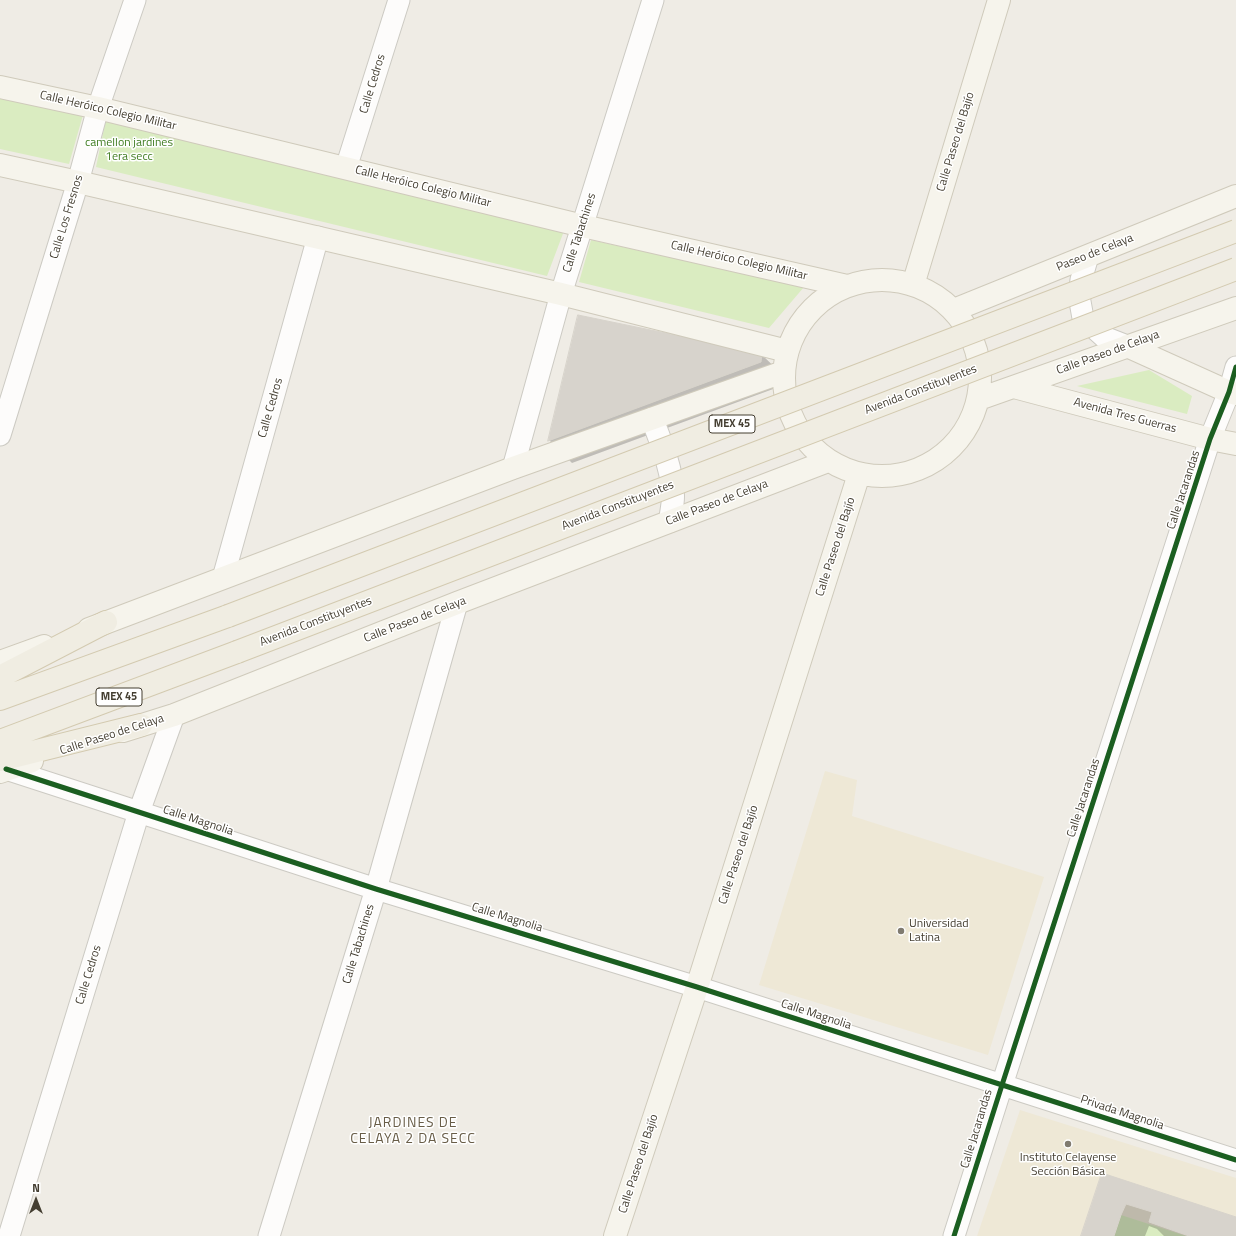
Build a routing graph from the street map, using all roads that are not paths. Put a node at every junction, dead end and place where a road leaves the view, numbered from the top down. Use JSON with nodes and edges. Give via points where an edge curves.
{"nodes":[{"id":1,"x":135,"y":0,"type":"edge"},
{"id":2,"x":399,"y":0,"type":"edge"},
{"id":3,"x":653,"y":0,"type":"edge"},
{"id":4,"x":999,"y":0,"type":"edge"},
{"id":5,"x":0,"y":87,"type":"edge"},
{"id":6,"x":98,"y":108,"type":"junction"},
{"id":7,"x":0,"y":165,"type":"edge"},
{"id":8,"x":346,"y":168,"type":"junction"},
{"id":9,"x":78,"y":182,"type":"junction"},
{"id":10,"x":1236,"y":196,"type":"edge"},
{"id":11,"x":583,"y":226,"type":"junction"},
{"id":12,"x":1236,"y":231,"type":"edge"},
{"id":13,"x":318,"y":237,"type":"junction"},
{"id":14,"x":1088,"y":256,"type":"junction"},
{"id":15,"x":1236,"y":269,"type":"edge"},
{"id":16,"x":913,"y":285,"type":"junction"},
{"id":17,"x":847,"y":286,"type":"junction"},
{"id":18,"x":561,"y":294,"type":"junction"},
{"id":19,"x":1236,"y":308,"type":"edge"},
{"id":20,"x":954,"y":310,"type":"junction"},
{"id":21,"x":1127,"y":346,"type":"junction"},
{"id":22,"x":787,"y":351,"type":"junction"},
{"id":23,"x":1236,"y":367,"type":"edge"},
{"id":24,"x":783,"y":372,"type":"junction"},
{"id":25,"x":1014,"y":387,"type":"junction"},
{"id":26,"x":1232,"y":393,"type":"edge"},
{"id":27,"x":979,"y":399,"type":"junction"},
{"id":28,"x":652,"y":418,"type":"junction"},
{"id":29,"x":0,"y":435,"type":"edge"},
{"id":30,"x":1210,"y":439,"type":"junction"},
{"id":31,"x":1236,"y":444,"type":"edge"},
{"id":32,"x":828,"y":461,"type":"junction"},
{"id":33,"x":513,"y":468,"type":"junction"},
{"id":34,"x":859,"y":474,"type":"junction"},
{"id":35,"x":670,"y":521,"type":"junction"},
{"id":36,"x":223,"y":578,"type":"junction"},
{"id":37,"x":457,"y":603,"type":"junction"},
{"id":38,"x":106,"y":622,"type":"junction"},
{"id":39,"x":0,"y":662,"type":"edge"},
{"id":40,"x":0,"y":677,"type":"edge"},
{"id":41,"x":0,"y":699,"type":"edge"},
{"id":42,"x":174,"y":715,"type":"junction"},
{"id":43,"x":0,"y":742,"type":"edge"},
{"id":44,"x":2,"y":767,"type":"edge"},
{"id":45,"x":139,"y":812,"type":"junction"},
{"id":46,"x":376,"y":889,"type":"junction"},
{"id":47,"x":697,"y":987,"type":"junction"},
{"id":48,"x":1002,"y":1085,"type":"junction"},
{"id":49,"x":1235,"y":1156,"type":"edge"},
{"id":50,"x":9,"y":1236,"type":"edge"},
{"id":51,"x":269,"y":1236,"type":"edge"},
{"id":52,"x":615,"y":1236,"type":"edge"},
{"id":53,"x":954,"y":1236,"type":"edge"}],
"edges":[{"from":1,"to":6,"type":"street","name":"Calle Los Fresnos"},
{"from":2,"to":8,"type":"street","name":"Calle Cedros"},
{"from":3,"to":11,"type":"street","name":"Calle Tabachines"},
{"from":4,"to":16,"type":"main road","name":"Calle Paseo del Bajío"},
{"from":5,"to":6,"type":"main road","name":"Calle Heróico Colegio Militar"},
{"from":6,"to":8,"type":"main road","name":"Calle Heróico Colegio Militar"},
{"from":6,"to":9,"type":"street","name":"Calle Los Fresnos"},
{"from":7,"to":9,"type":"main road"},
{"from":8,"to":11,"type":"main road","name":"Calle Heróico Colegio Militar"},
{"from":9,"to":13,"type":"main road"},
{"from":9,"to":29,"type":"street","name":"Calle Los Fresnos"},
{"from":10,"to":14,"type":"main road","name":"Paseo de Celaya"},
{"from":11,"to":17,"type":"main road","name":"Calle Heróico Colegio Militar"},
{"from":11,"to":18,"type":"street","name":"Calle Tabachines"},
{"from":12,"to":41,"type":"main road","number":"MEX 45","bridge":true,"via":[[228,616]]},
{"from":13,"to":18,"type":"main road"},
{"from":13,"to":36,"type":"street","name":"Calle Cedros"},
{"from":14,"to":20,"type":"main road","name":"Paseo de Celaya"},
{"from":14,"to":21,"type":"street","via":[[1079,296],[1083,318],[1104,337]]},
{"from":15,"to":43,"type":"main road","name":"Avenida Constituyentes","number":"MEX 45","bridge":true},
{"from":16,"to":17,"type":"main road","via":[[880,280]]},
{"from":16,"to":20,"type":"main road","via":[[935,295]]},
{"from":17,"to":22,"type":"main road","via":[[820,301],[800,323]]},
{"from":18,"to":22,"type":"main road"},
{"from":18,"to":33,"type":"street","name":"Calle Tabachines"},
{"from":19,"to":21,"type":"main road","name":"Calle Paseo de Celaya"},
{"from":20,"to":27,"type":"main road","via":[[978,351],[981,375]]},
{"from":21,"to":25,"type":"main road","name":"Calle Paseo de Celaya"},
{"from":21,"to":26,"type":"main road"},
{"from":22,"to":24,"type":"main road"},
{"from":23,"to":26,"type":"street","name":"Calle Jacarandas"},
{"from":24,"to":28,"type":"main road"},
{"from":24,"to":32,"type":"main road","via":[[785,398],[794,422],[808,444]]},
{"from":25,"to":27,"type":"main road","name":"Calle Paseo de Celaya"},
{"from":25,"to":30,"type":"main road","name":"Avenida Tres Guerras"},
{"from":26,"to":30,"type":"street","name":"Calle Jacarandas"},
{"from":27,"to":34,"type":"main road","via":[[968,428],[948,452],[921,469],[891,477]]},
{"from":28,"to":33,"type":"main road"},
{"from":28,"to":35,"type":"street","via":[[669,468],[673,495]]},
{"from":30,"to":31,"type":"main road","name":"Avenida Tres Guerras"},
{"from":30,"to":48,"type":"street","name":"Calle Jacarandas"},
{"from":32,"to":34,"type":"main road"},
{"from":32,"to":35,"type":"main road","name":"Calle Paseo de Celaya"},
{"from":33,"to":36,"type":"main road"},
{"from":34,"to":47,"type":"main road","name":"Calle Paseo del Bajío"},
{"from":35,"to":37,"type":"main road","name":"Calle Paseo de Celaya"},
{"from":36,"to":38,"type":"main road"},
{"from":37,"to":42,"type":"main road","name":"Calle Paseo de Celaya"},
{"from":37,"to":46,"type":"street","name":"Calle Tabachines"},
{"from":38,"to":39,"type":"main road"},
{"from":38,"to":40,"type":"main road"},
{"from":42,"to":44,"type":"main road","name":"Calle Paseo de Celaya"},
{"from":42,"to":45,"type":"street","name":"Calle Cedros"},
{"from":44,"to":45,"type":"street","name":"Calle Magnolia"},
{"from":45,"to":46,"type":"street","name":"Calle Magnolia"},
{"from":45,"to":50,"type":"street","name":"Calle Cedros"},
{"from":46,"to":47,"type":"street","name":"Calle Magnolia"},
{"from":46,"to":51,"type":"street","name":"Calle Tabachines"},
{"from":47,"to":48,"type":"street","name":"Calle Magnolia"},
{"from":47,"to":52,"type":"main road","name":"Calle Paseo del Bajío"},
{"from":48,"to":49,"type":"street","name":"Privada Magnolia"},
{"from":48,"to":53,"type":"street","name":"Calle Jacarandas"}]}
